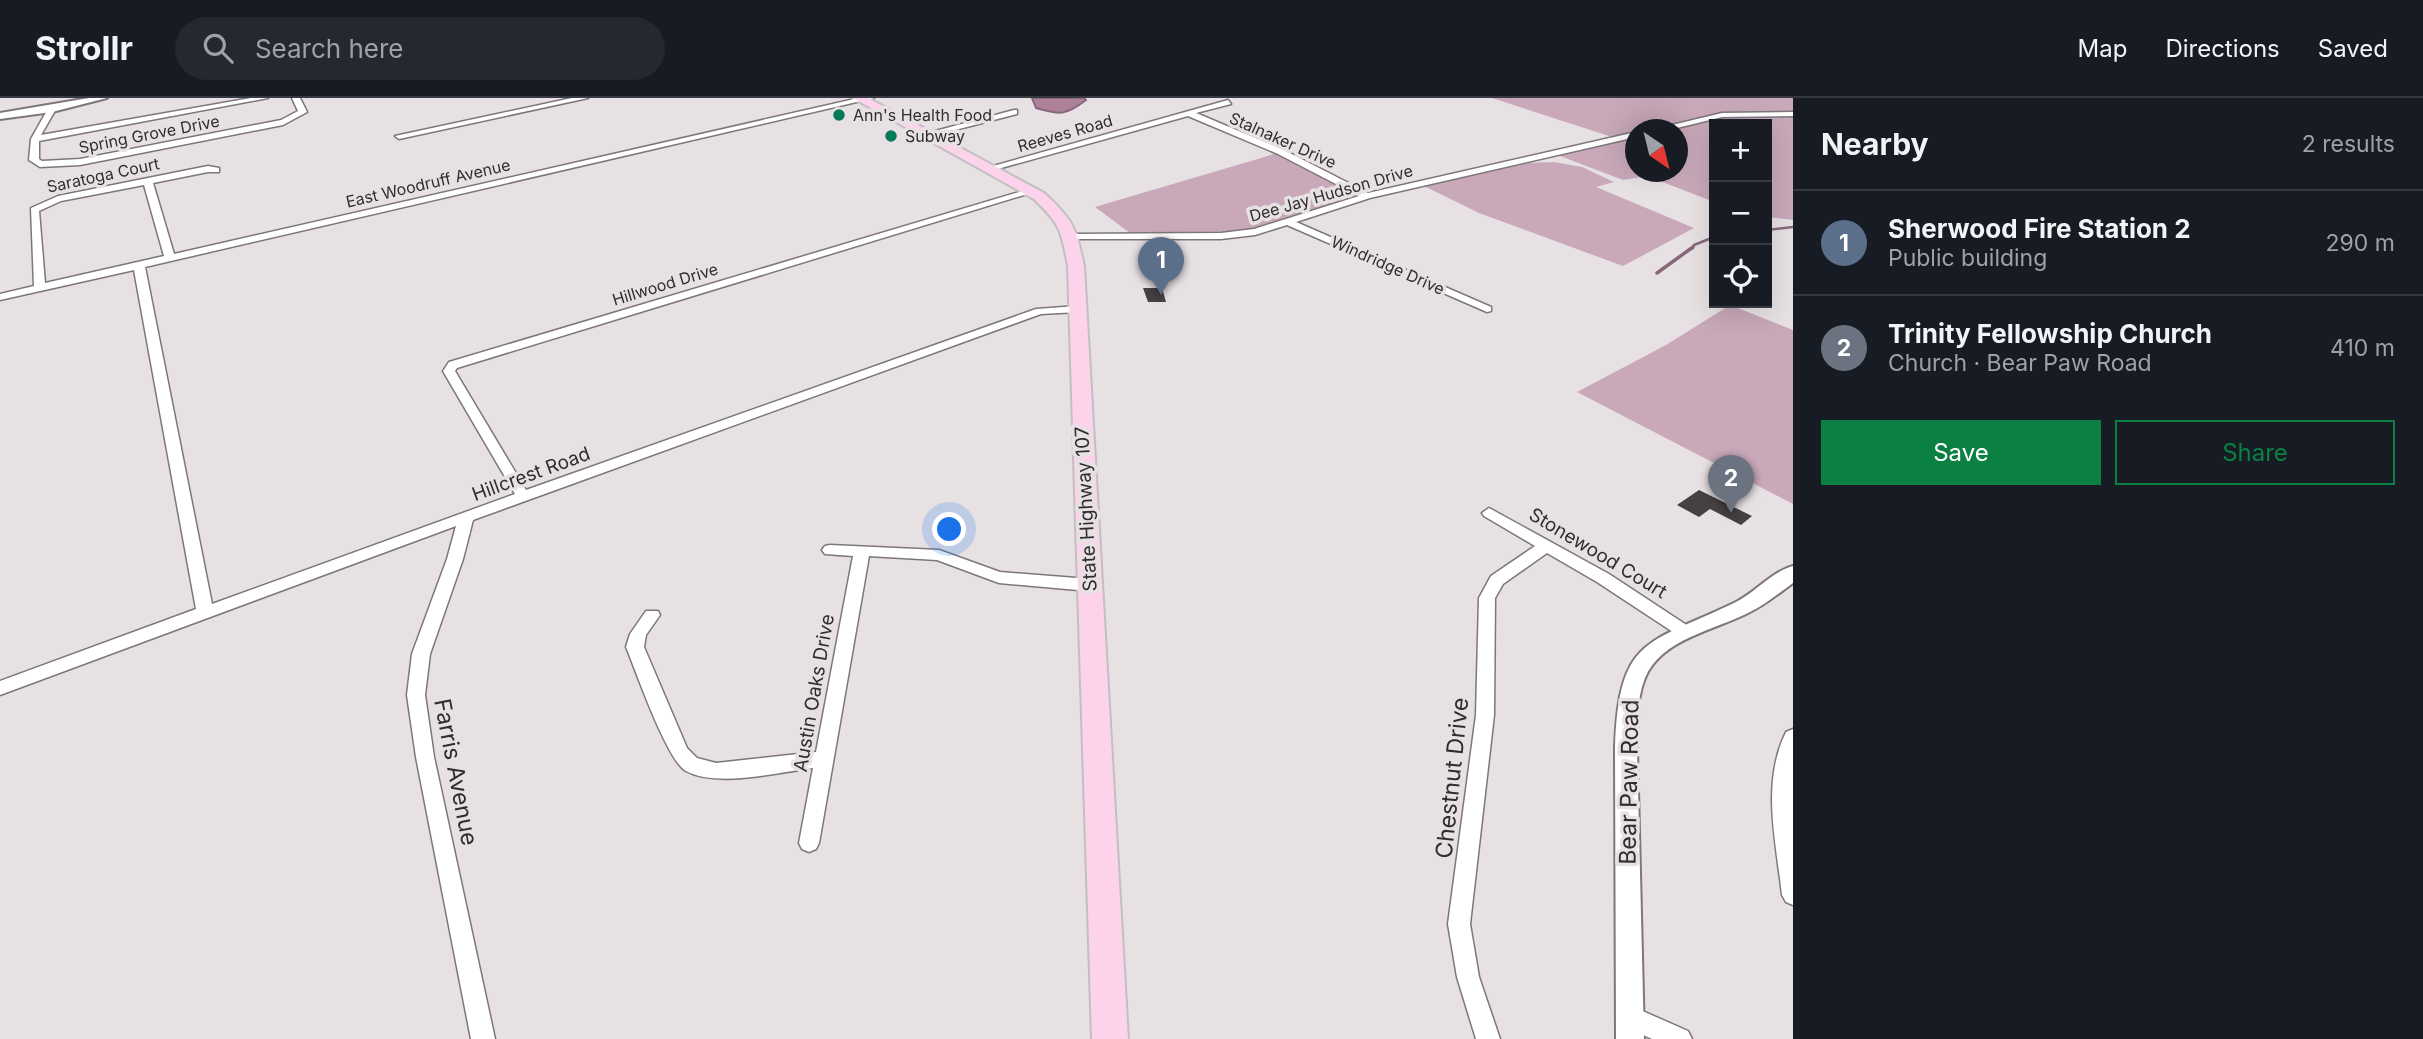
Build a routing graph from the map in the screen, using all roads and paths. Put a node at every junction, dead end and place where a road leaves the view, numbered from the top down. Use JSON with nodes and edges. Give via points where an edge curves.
{"nodes":[{"id":1,"x":103,"y":98,"type":"edge"},
{"id":2,"x":264,"y":98,"type":"edge"},
{"id":3,"x":296,"y":98,"type":"edge"},
{"id":4,"x":584,"y":98,"type":"edge"},
{"id":5,"x":864,"y":99,"type":"edge"},
{"id":6,"x":1228,"y":102,"type":"dead end"},
{"id":7,"x":50,"y":106,"type":"edge"},
{"id":8,"x":1014,"y":112,"type":"dead end"},
{"id":9,"x":1186,"y":113,"type":"junction"},
{"id":10,"x":1793,"y":114,"type":"edge"},
{"id":11,"x":0,"y":116,"type":"edge"},
{"id":12,"x":1688,"y":123,"type":"edge"},
{"id":13,"x":928,"y":134,"type":"junction"},
{"id":14,"x":399,"y":136,"type":"dead end"},
{"id":15,"x":1625,"y":137,"type":"edge"},
{"id":16,"x":35,"y":139,"type":"junction"},
{"id":17,"x":991,"y":168,"type":"junction"},
{"id":18,"x":216,"y":170,"type":"dead end"},
{"id":19,"x":148,"y":181,"type":"junction"},
{"id":20,"x":1032,"y":191,"type":"junction"},
{"id":21,"x":1367,"y":196,"type":"junction"},
{"id":22,"x":1289,"y":222,"type":"junction"},
{"id":23,"x":1072,"y":237,"type":"junction"},
{"id":24,"x":170,"y":259,"type":"junction"},
{"id":25,"x":139,"y":265,"type":"junction"},
{"id":26,"x":40,"y":288,"type":"junction"},
{"id":27,"x":0,"y":298,"type":"edge"},
{"id":28,"x":1078,"y":309,"type":"junction"},
{"id":29,"x":1487,"y":309,"type":"dead end"},
{"id":30,"x":523,"y":496,"type":"junction"},
{"id":31,"x":1489,"y":513,"type":"dead end"},
{"id":32,"x":466,"y":518,"type":"junction"},
{"id":33,"x":1546,"y":546,"type":"junction"},
{"id":34,"x":830,"y":550,"type":"dead end"},
{"id":35,"x":862,"y":551,"type":"junction"},
{"id":36,"x":1793,"y":573,"type":"edge"},
{"id":37,"x":1089,"y":585,"type":"junction"},
{"id":38,"x":205,"y":611,"type":"junction"},
{"id":39,"x":652,"y":615,"type":"dead end"},
{"id":40,"x":1685,"y":632,"type":"junction"},
{"id":41,"x":0,"y":688,"type":"edge"},
{"id":42,"x":1793,"y":737,"type":"edge"},
{"id":43,"x":824,"y":759,"type":"junction"},
{"id":44,"x":809,"y":843,"type":"dead end"},
{"id":45,"x":1793,"y":895,"type":"edge"},
{"id":46,"x":1631,"y":1028,"type":"edge"},
{"id":47,"x":483,"y":1039,"type":"edge"},
{"id":48,"x":1110,"y":1039,"type":"edge"},
{"id":49,"x":1488,"y":1039,"type":"edge"},
{"id":50,"x":1680,"y":1039,"type":"edge"}],
"edges":[{"from":1,"to":7,"type":"street"},
{"from":2,"to":16,"type":"street"},
{"from":3,"to":16,"type":"street","name":"Spring Grove Drive","via":[[303,112],[289,121],[80,162],[36,162]]},
{"from":4,"to":14,"type":"street"},
{"from":5,"to":13,"type":"main road"},
{"from":5,"to":24,"type":"street","name":"East Woodruff Avenue"},
{"from":6,"to":9,"type":"street","name":"Reeves Road"},
{"from":7,"to":11,"type":"street"},
{"from":7,"to":16,"type":"street"},
{"from":8,"to":13,"type":"street"},
{"from":9,"to":17,"type":"street","name":"Reeves Road"},
{"from":9,"to":21,"type":"street","name":"Stalnaker Drive","via":[[1281,152]]},
{"from":10,"to":12,"type":"street","via":[[1722,115]]},
{"from":13,"to":17,"type":"main road"},
{"from":15,"to":21,"type":"street","name":"Dee Jay Hudson Drive"},
{"from":17,"to":20,"type":"main road"},
{"from":18,"to":19,"type":"street","name":"Saratoga Court"},
{"from":19,"to":24,"type":"street"},
{"from":19,"to":26,"type":"street","name":"Saratoga Court","via":[[58,199],[34,210]]},
{"from":20,"to":23,"type":"main road","via":[[1060,216]]},
{"from":20,"to":30,"type":"street","name":"Hillwood Drive","via":[[453,365],[449,371]]},
{"from":21,"to":22,"type":"street","name":"Dee Jay Hudson Drive"},
{"from":22,"to":23,"type":"street","name":"Dee Jay Hudson Drive","via":[[1244,234]]},
{"from":22,"to":29,"type":"street","name":"Windridge Drive"},
{"from":23,"to":28,"type":"main road","name":"State Highway 107"},
{"from":24,"to":25,"type":"street","name":"East Woodruff Avenue"},
{"from":25,"to":26,"type":"street","name":"East Woodruff Avenue"},
{"from":25,"to":38,"type":"street"},
{"from":26,"to":27,"type":"street","name":"East Woodruff Avenue"},
{"from":28,"to":30,"type":"street","name":"Hillcrest Road","via":[[1040,311]]},
{"from":28,"to":37,"type":"main road","name":"State Highway 107"},
{"from":30,"to":32,"type":"street","name":"Hillcrest Road"},
{"from":31,"to":33,"type":"street","name":"Stonewood Court"},
{"from":32,"to":38,"type":"street","name":"Hillcrest Road"},
{"from":32,"to":47,"type":"street","name":"Farris Avenue","via":[[421,654],[416,695]]},
{"from":33,"to":40,"type":"street","name":"Stonewood Court"},
{"from":33,"to":49,"type":"street","name":"Chestnut Drive","via":[[1497,580],[1487,598],[1485,715],[1459,924],[1468,977]]},
{"from":34,"to":35,"type":"street"},
{"from":35,"to":37,"type":"street","via":[[939,555],[999,577]]},
{"from":35,"to":43,"type":"street","name":"Austin Oaks Drive"},
{"from":36,"to":40,"type":"street","name":"Bear Paw Road","via":[[1744,607]]},
{"from":37,"to":48,"type":"main road","name":"State Highway 107"},
{"from":38,"to":41,"type":"street","name":"Hillcrest Road"},
{"from":39,"to":43,"type":"street","via":[[635,647],[685,760],[716,771]]},
{"from":40,"to":46,"type":"street","name":"Bear Paw Road","via":[[1648,657],[1633,682],[1628,703]]},
{"from":42,"to":45,"type":"street","via":[[1782,770],[1781,806]]},
{"from":43,"to":44,"type":"street","name":"Austin Oaks Drive"},
{"from":46,"to":50,"type":"street"}]}
